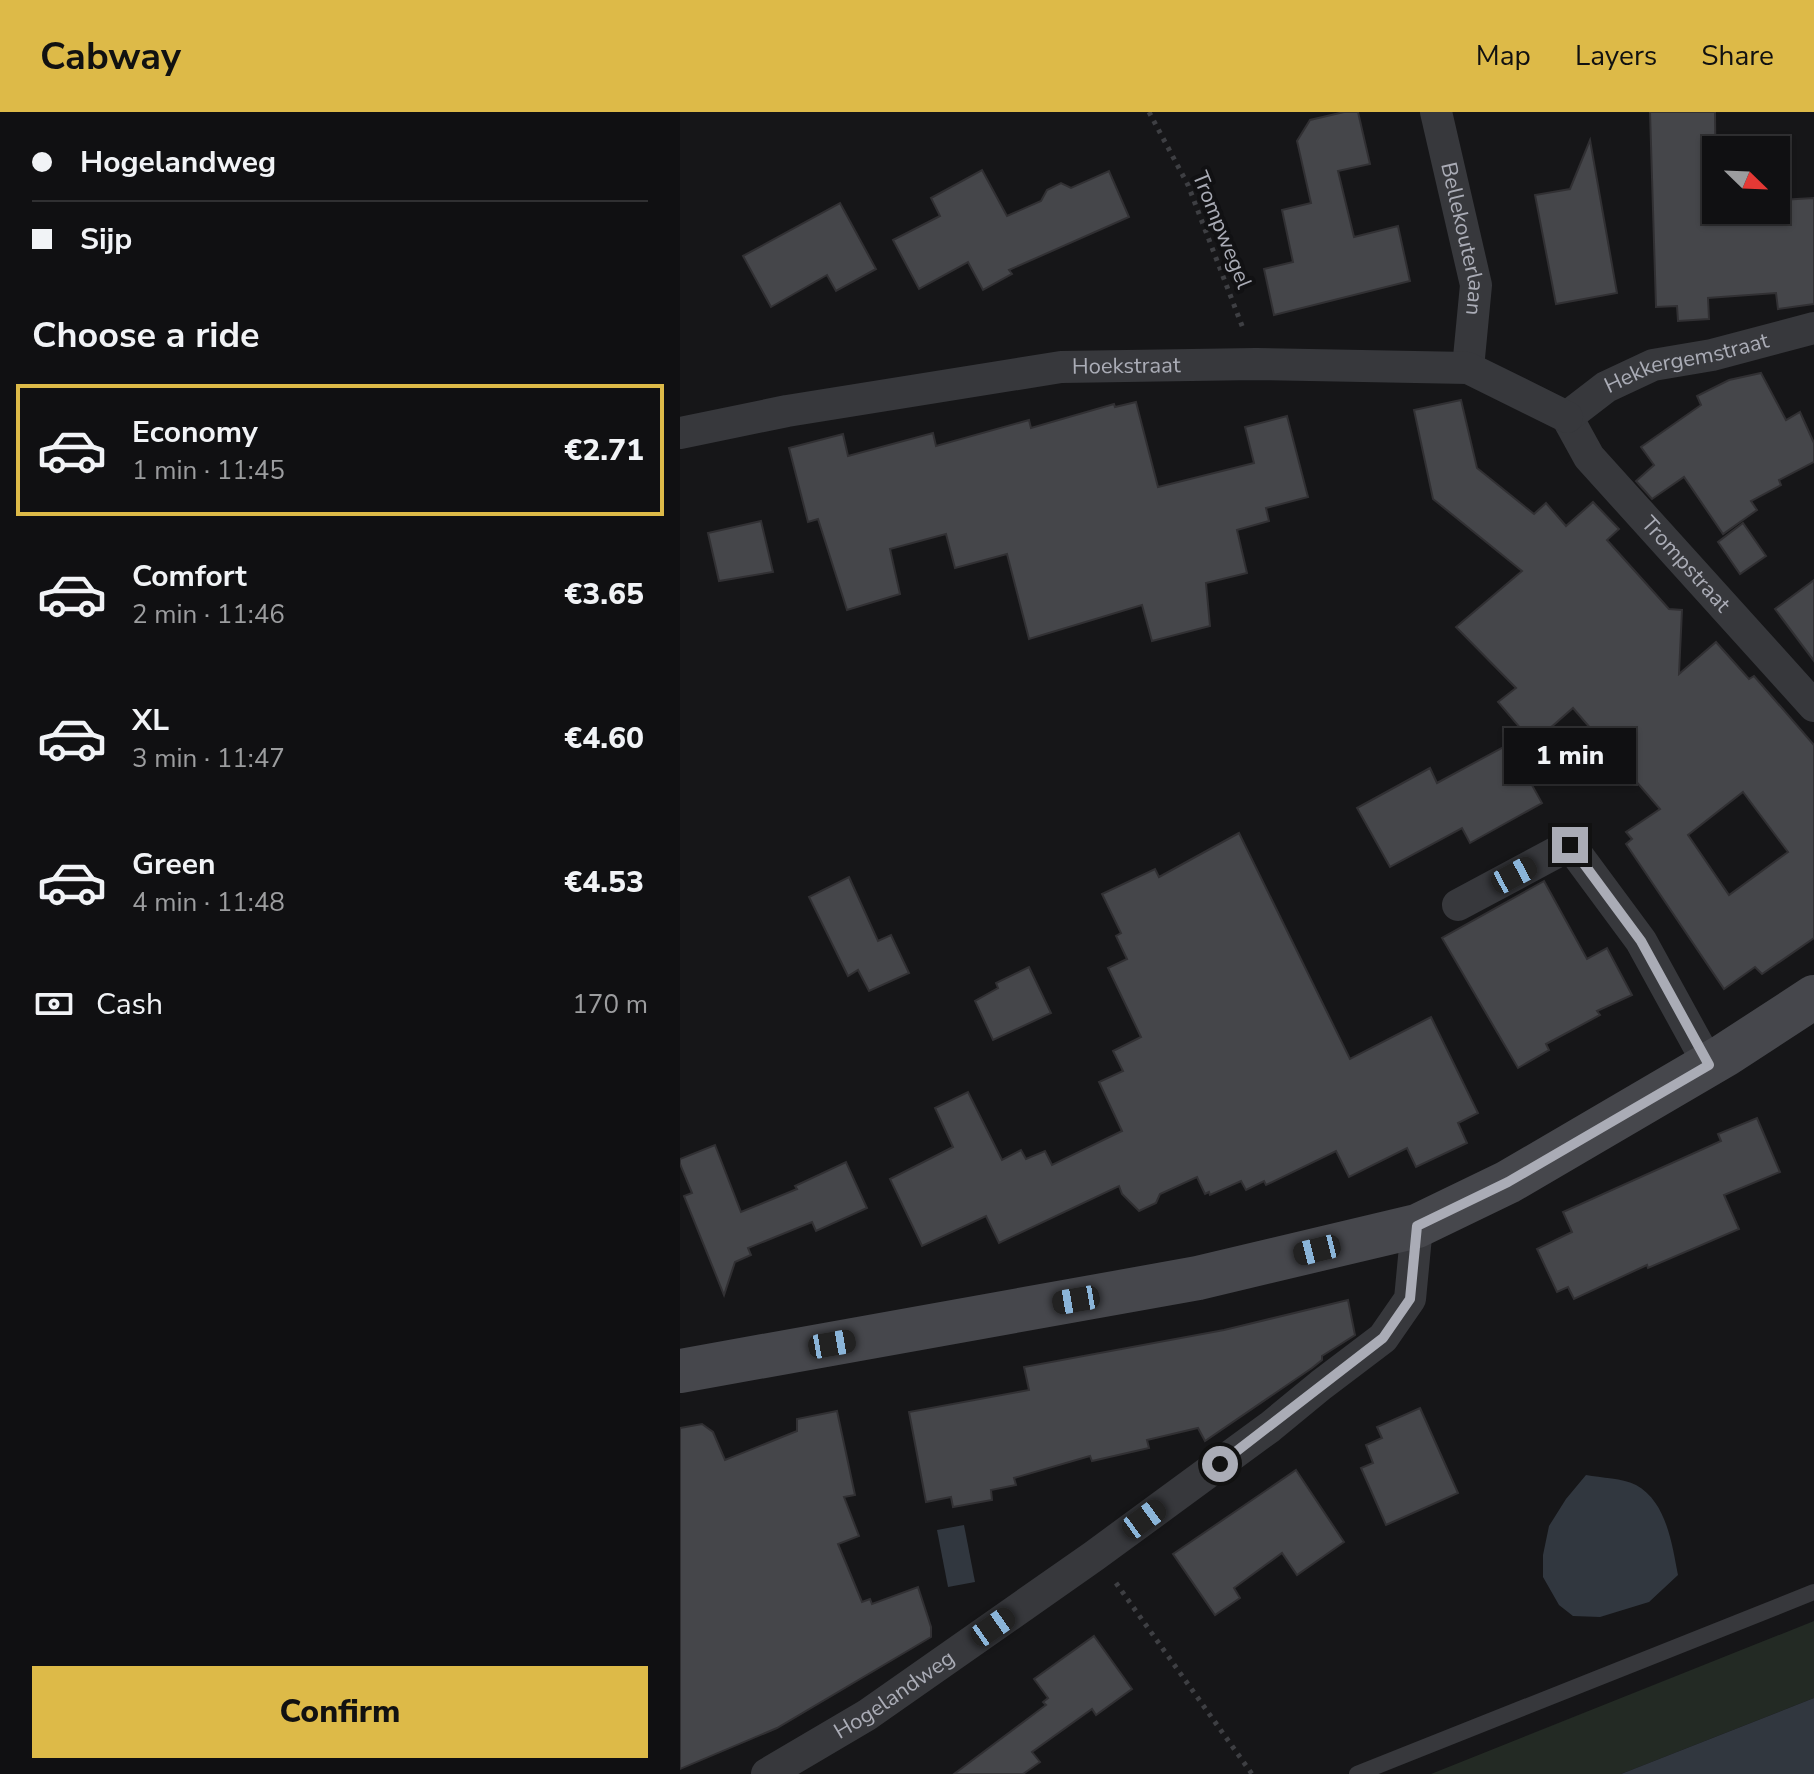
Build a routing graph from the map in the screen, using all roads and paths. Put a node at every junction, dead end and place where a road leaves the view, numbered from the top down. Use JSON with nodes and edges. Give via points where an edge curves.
{"nodes":[{"id":1,"x":1149,"y":112,"type":"edge"},
{"id":2,"x":1436,"y":112,"type":"edge"},
{"id":3,"x":1814,"y":328,"type":"edge"},
{"id":4,"x":1256,"y":364,"type":"junction"},
{"id":5,"x":1468,"y":368,"type":"junction"},
{"id":6,"x":1567,"y":417,"type":"junction"},
{"id":7,"x":680,"y":433,"type":"edge"},
{"id":8,"x":1814,"y":706,"type":"edge"},
{"id":9,"x":1458,"y":905,"type":"dead end"},
{"id":10,"x":1814,"y":997,"type":"edge"},
{"id":11,"x":1709,"y":1065,"type":"junction"},
{"id":12,"x":1417,"y":1226,"type":"junction"},
{"id":13,"x":680,"y":1371,"type":"edge"},
{"id":14,"x":1094,"y":1556,"type":"junction"},
{"id":15,"x":1814,"y":1592,"type":"edge"},
{"id":16,"x":767,"y":1774,"type":"edge"},
{"id":17,"x":1252,"y":1774,"type":"edge"},
{"id":18,"x":1357,"y":1774,"type":"edge"}],
"edges":[{"from":1,"to":4,"type":"path","name":"Trompwegel","via":[[1188,185]]},
{"from":2,"to":5,"type":"street","name":"Bellekouterlaan","via":[[1476,285]]},
{"from":3,"to":6,"type":"street","name":"Hekkergemstraat","via":[[1653,365],[1606,387]]},
{"from":4,"to":5,"type":"street","name":"Hoekstraat"},
{"from":4,"to":7,"type":"street","name":"Hoekstraat","via":[[1061,367]]},
{"from":5,"to":6,"type":"street","name":"Hoekstraat"},
{"from":6,"to":8,"type":"street","name":"Trompstraat","via":[[1589,457]]},
{"from":9,"to":11,"type":"street","via":[[1570,845],[1641,941]]},
{"from":10,"to":11,"type":"main road"},
{"from":11,"to":12,"type":"main road","via":[[1508,1182]]},
{"from":12,"to":13,"type":"main road","via":[[1198,1278]]},
{"from":12,"to":14,"type":"street","name":"Hogelandweg","via":[[1410,1299],[1383,1338]]},
{"from":14,"to":16,"type":"street","name":"Hogelandweg","via":[[867,1715]]},
{"from":14,"to":17,"type":"path"},
{"from":15,"to":18,"type":"lane"}]}
